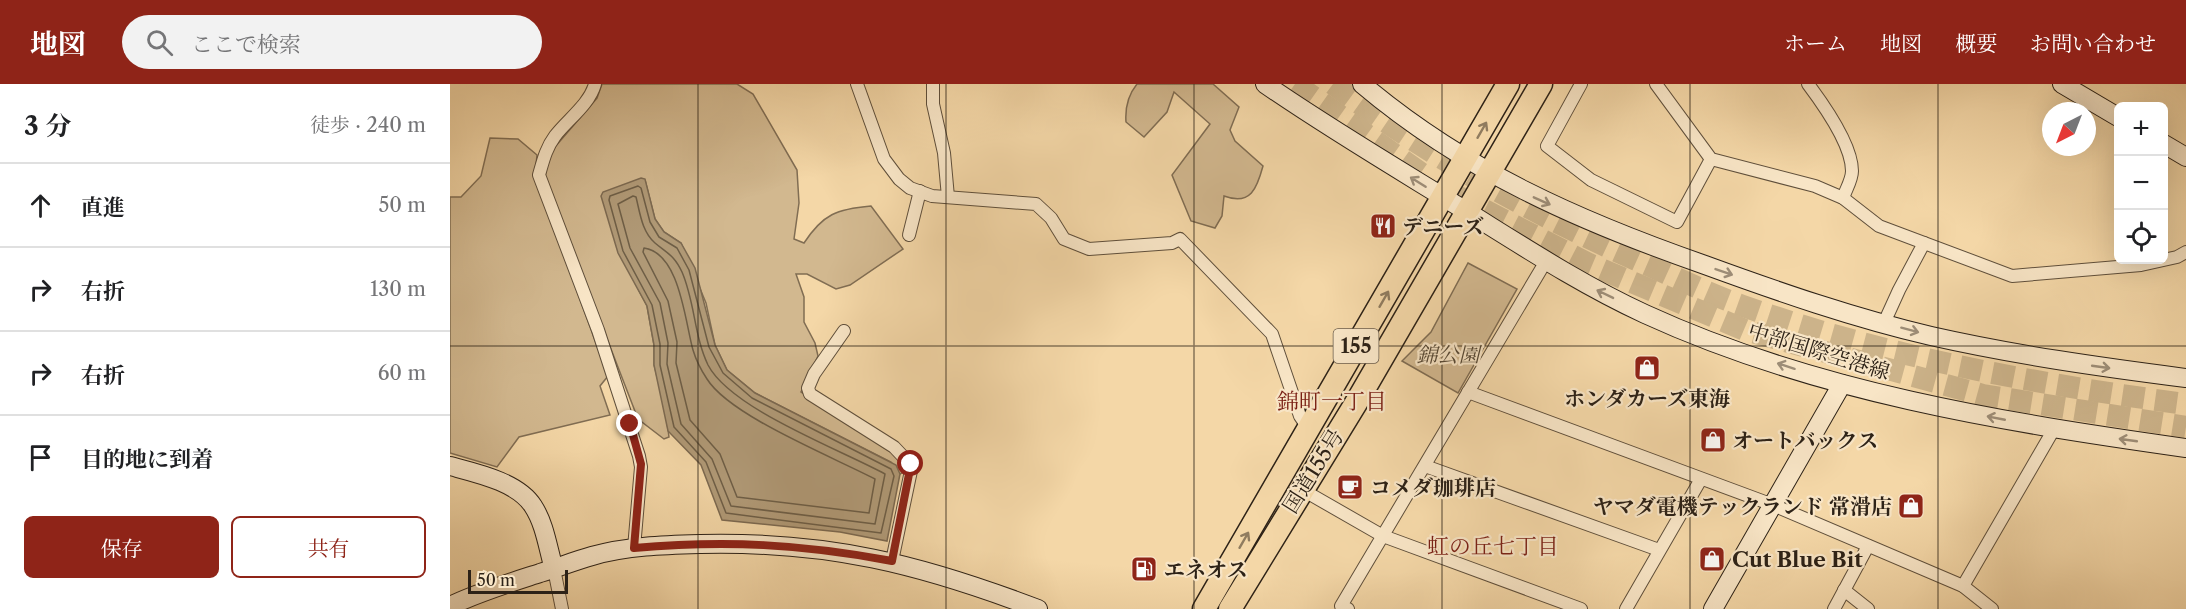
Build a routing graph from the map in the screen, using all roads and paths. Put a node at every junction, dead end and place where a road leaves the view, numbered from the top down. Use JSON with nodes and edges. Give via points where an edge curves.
{"nodes":[{"id":1,"x":595,"y":84,"type":"edge"},
{"id":2,"x":857,"y":84,"type":"edge"},
{"id":3,"x":933,"y":84,"type":"edge"},
{"id":4,"x":1265,"y":84,"type":"edge"},
{"id":5,"x":1362,"y":84,"type":"edge"},
{"id":6,"x":1508,"y":84,"type":"edge"},
{"id":7,"x":1541,"y":84,"type":"edge"},
{"id":8,"x":1581,"y":84,"type":"edge"},
{"id":9,"x":1656,"y":84,"type":"edge"},
{"id":10,"x":1808,"y":84,"type":"edge"},
{"id":11,"x":2062,"y":84,"type":"edge"},
{"id":12,"x":2114,"y":115,"type":"edge"},
{"id":13,"x":2168,"y":147,"type":"edge"},
{"id":14,"x":2186,"y":157,"type":"edge"},
{"id":15,"x":1465,"y":159,"type":"junction"},
{"id":16,"x":1712,"y":159,"type":"junction"},
{"id":17,"x":1490,"y":175,"type":"junction"},
{"id":18,"x":920,"y":191,"type":"junction"},
{"id":19,"x":948,"y":197,"type":"junction"},
{"id":20,"x":1443,"y":197,"type":"junction"},
{"id":21,"x":1843,"y":198,"type":"junction"},
{"id":22,"x":1468,"y":212,"type":"junction"},
{"id":23,"x":909,"y":235,"type":"dead end"},
{"id":24,"x":1924,"y":243,"type":"junction"},
{"id":25,"x":2186,"y":252,"type":"edge"},
{"id":26,"x":1546,"y":261,"type":"junction"},
{"id":27,"x":1884,"y":323,"type":"junction"},
{"id":28,"x":844,"y":331,"type":"dead end"},
{"id":29,"x":2186,"y":378,"type":"edge"},
{"id":30,"x":1842,"y":384,"type":"junction"},
{"id":31,"x":1468,"y":392,"type":"junction"},
{"id":32,"x":1308,"y":428,"type":"junction"},
{"id":33,"x":2054,"y":429,"type":"junction"},
{"id":34,"x":2186,"y":448,"type":"edge"},
{"id":35,"x":450,"y":466,"type":"edge"},
{"id":36,"x":1425,"y":466,"type":"junction"},
{"id":37,"x":1701,"y":479,"type":"junction"},
{"id":38,"x":1301,"y":489,"type":"junction"},
{"id":39,"x":1773,"y":505,"type":"junction"},
{"id":40,"x":1383,"y":536,"type":"junction"},
{"id":41,"x":1868,"y":546,"type":"junction"},
{"id":42,"x":634,"y":548,"type":"junction"},
{"id":43,"x":1659,"y":550,"type":"junction"},
{"id":44,"x":892,"y":561,"type":"junction"},
{"id":45,"x":554,"y":569,"type":"junction"},
{"id":46,"x":1963,"y":586,"type":"junction"},
{"id":47,"x":1844,"y":590,"type":"junction"},
{"id":48,"x":450,"y":606,"type":"edge"},
{"id":49,"x":562,"y":609,"type":"edge"},
{"id":50,"x":1038,"y":609,"type":"edge"},
{"id":51,"x":1204,"y":609,"type":"edge"},
{"id":52,"x":1230,"y":609,"type":"edge"},
{"id":53,"x":1348,"y":609,"type":"edge"},
{"id":54,"x":1581,"y":609,"type":"edge"},
{"id":55,"x":1626,"y":609,"type":"edge"},
{"id":56,"x":1713,"y":609,"type":"edge"},
{"id":57,"x":1834,"y":609,"type":"edge"},
{"id":58,"x":1868,"y":609,"type":"edge"},
{"id":59,"x":1992,"y":609,"type":"edge"}],
"edges":[{"from":1,"to":42,"type":"street","via":[[591,96],[545,151],[539,175],[598,330],[639,456]]},
{"from":2,"to":18,"type":"street","via":[[884,159],[899,179]]},
{"from":3,"to":19,"type":"street"},
{"from":20,"to":4,"type":"main road","name":"中部国際空港線","one_way":true},
{"from":5,"to":15,"type":"main road"},
{"from":15,"to":6,"type":"highway","name":"国道155号","number":"155","one_way":true},
{"from":7,"to":17,"type":"highway","name":"国道155号","number":"155"},
{"from":8,"to":16,"type":"street","via":[[1547,146],[1591,180],[1677,222]]},
{"from":9,"to":16,"type":"street"},
{"from":10,"to":21,"type":"street","via":[[1832,115],[1851,164],[1851,178]]},
{"from":11,"to":12,"type":"main road"},
{"from":13,"to":14,"type":"main road"},
{"from":15,"to":17,"type":"main road"},
{"from":15,"to":20,"type":"highway","name":"国道155号","number":"155"},
{"from":16,"to":21,"type":"street","via":[[1815,186]]},
{"from":17,"to":22,"type":"highway","name":"国道155号","number":"155"},
{"from":17,"to":27,"type":"main road","one_way":true,"via":[[1539,200],[1648,245]]},
{"from":18,"to":19,"type":"street"},
{"from":18,"to":23,"type":"street"},
{"from":19,"to":32,"type":"street","via":[[1036,204],[1051,218],[1064,240],[1089,249],[1172,243],[1180,239],[1272,334],[1300,416]]},
{"from":20,"to":22,"type":"main road","name":"中部国際空港線"},
{"from":32,"to":20,"type":"highway","name":"国道155号","number":"155","one_way":true},
{"from":21,"to":24,"type":"street","via":[[1879,226]]},
{"from":22,"to":26,"type":"main road","name":"中部国際空港線"},
{"from":22,"to":38,"type":"highway","name":"国道155号","number":"155"},
{"from":24,"to":25,"type":"street","via":[[2012,276],[2141,265]]},
{"from":24,"to":27,"type":"street"},
{"from":30,"to":26,"type":"main road","name":"中部国際空港線","one_way":true,"via":[[1646,314]]},
{"from":26,"to":31,"type":"street"},
{"from":27,"to":29,"type":"main road","one_way":true,"via":[[1976,346]]},
{"from":28,"to":44,"type":"street","via":[[808,388],[810,394],[894,447],[912,466]]},
{"from":33,"to":30,"type":"main road","name":"中部国際空港線","one_way":true,"via":[[1919,404]]},
{"from":30,"to":39,"type":"main road"},
{"from":31,"to":36,"type":"street"},
{"from":31,"to":37,"type":"street"},
{"from":51,"to":32,"type":"highway","name":"国道155号","number":"155","one_way":true},
{"from":34,"to":33,"type":"main road","name":"中部国際空港線","one_way":true},
{"from":33,"to":46,"type":"street"},
{"from":35,"to":45,"type":"main road","via":[[514,489],[532,504],[540,518]]},
{"from":36,"to":40,"type":"street"},
{"from":36,"to":43,"type":"street"},
{"from":37,"to":39,"type":"street"},
{"from":37,"to":43,"type":"street"},
{"from":38,"to":40,"type":"street"},
{"from":38,"to":52,"type":"highway","name":"国道155号","number":"155"},
{"from":39,"to":41,"type":"street"},
{"from":39,"to":56,"type":"main road"},
{"from":40,"to":53,"type":"street","via":[[1341,606]]},
{"from":40,"to":54,"type":"street"},
{"from":41,"to":46,"type":"street"},
{"from":41,"to":47,"type":"street"},
{"from":42,"to":44,"type":"main road","via":[[788,544]]},
{"from":42,"to":45,"type":"main road"},
{"from":43,"to":55,"type":"street"},
{"from":44,"to":50,"type":"main road"},
{"from":45,"to":48,"type":"main road"},
{"from":45,"to":49,"type":"street"},
{"from":46,"to":59,"type":"street"},
{"from":47,"to":57,"type":"street"},
{"from":47,"to":58,"type":"street"}]}
